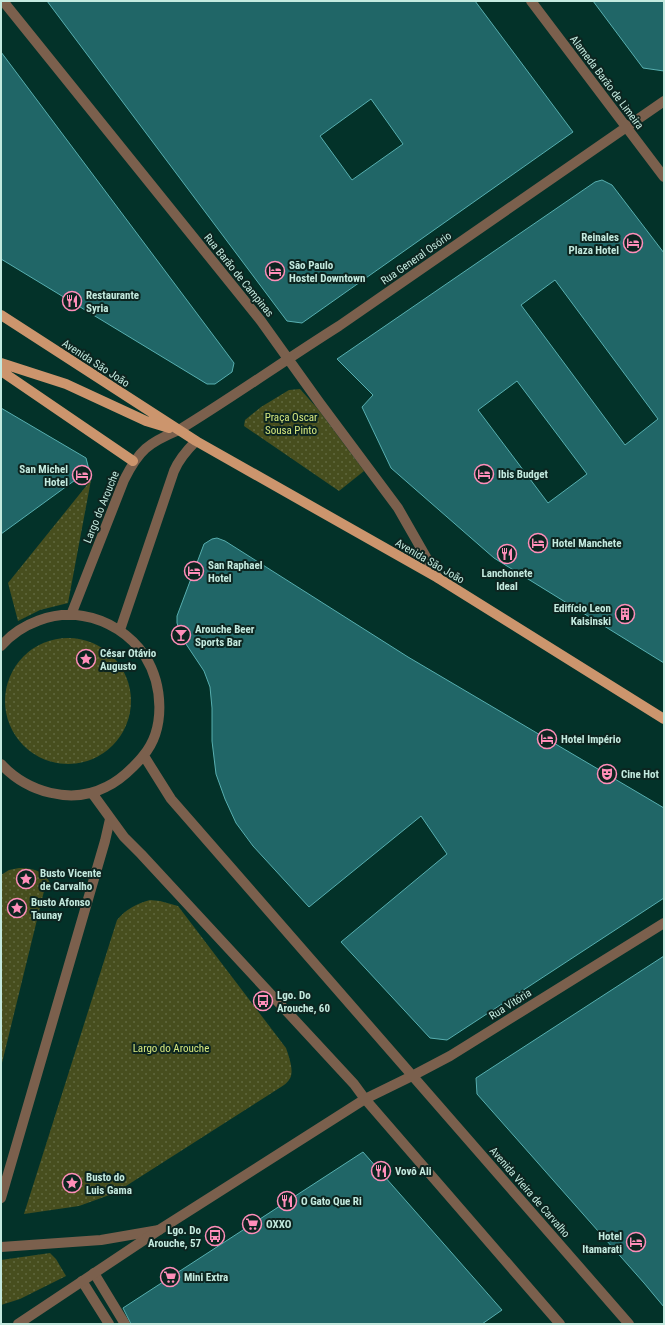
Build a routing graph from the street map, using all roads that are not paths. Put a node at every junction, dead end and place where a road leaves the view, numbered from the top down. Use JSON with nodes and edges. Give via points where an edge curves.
{"nodes":[{"id":1,"x":3,"y":1,"type":"edge"},
{"id":2,"x":531,"y":1,"type":"edge"},
{"id":3,"x":664,"y":101,"type":"edge"},
{"id":4,"x":626,"y":127,"type":"junction"},
{"id":5,"x":664,"y":177,"type":"edge"},
{"id":6,"x":1,"y":315,"type":"edge"},
{"id":7,"x":287,"y":359,"type":"junction"},
{"id":8,"x":1,"y":363,"type":"edge"},
{"id":9,"x":1,"y":371,"type":"edge"},
{"id":10,"x":179,"y":430,"type":"junction"},
{"id":11,"x":196,"y":441,"type":"junction"},
{"id":12,"x":134,"y":461,"type":"junction"},
{"id":13,"x":438,"y":578,"type":"junction"},
{"id":14,"x":71,"y":615,"type":"junction"},
{"id":15,"x":120,"y":630,"type":"junction"},
{"id":16,"x":1,"y":646,"type":"edge"},
{"id":17,"x":664,"y":719,"type":"edge"},
{"id":18,"x":144,"y":756,"type":"junction"},
{"id":19,"x":1,"y":764,"type":"edge"},
{"id":20,"x":92,"y":792,"type":"junction"},
{"id":21,"x":110,"y":819,"type":"junction"},
{"id":22,"x":664,"y":923,"type":"edge"},
{"id":23,"x":412,"y":1076,"type":"junction"},
{"id":24,"x":365,"y":1099,"type":"junction"},
{"id":25,"x":1,"y":1198,"type":"edge"},
{"id":26,"x":158,"y":1230,"type":"junction"},
{"id":27,"x":1,"y":1247,"type":"edge"},
{"id":28,"x":94,"y":1273,"type":"junction"},
{"id":29,"x":82,"y":1281,"type":"junction"},
{"id":30,"x":18,"y":1324,"type":"edge"},
{"id":31,"x":109,"y":1324,"type":"edge"},
{"id":32,"x":125,"y":1324,"type":"edge"},
{"id":33,"x":560,"y":1324,"type":"edge"},
{"id":34,"x":629,"y":1324,"type":"edge"}],
"edges":[{"from":1,"to":7,"type":"street","name":"Rua Barão de Campinas","via":[[256,314]]},
{"from":2,"to":4,"type":"street","name":"Alameda Barão de Limeira"},
{"from":3,"to":4,"type":"street","name":"Rua General Osório"},
{"from":4,"to":5,"type":"street","name":"Alameda Barão de Limeira"},
{"from":4,"to":7,"type":"street","name":"Rua General Osório","via":[[339,326]]},
{"from":6,"to":10,"type":"main road","name":"Avenida São João"},
{"from":7,"to":10,"type":"street","name":"Rua General Osório"},
{"from":7,"to":13,"type":"street","name":"Rua Barão de Campinas","via":[[398,508]]},
{"from":8,"to":10,"type":"main road","name":"Avenida São João","via":[[66,384],[146,421]]},
{"from":9,"to":12,"type":"main road"},
{"from":10,"to":11,"type":"main road","name":"Avenida São João"},
{"from":10,"to":12,"type":"street","name":"Largo do Arouche","via":[[152,443]]},
{"from":11,"to":13,"type":"main road","name":"Avenida São João"},
{"from":11,"to":15,"type":"street","via":[[178,461]]},
{"from":12,"to":14,"type":"street","name":"Largo do Arouche","via":[[124,480]]},
{"from":13,"to":17,"type":"main road","name":"Avenida São João"},
{"from":14,"to":15,"type":"street","via":[[96,619]]},
{"from":14,"to":16,"type":"street","via":[[34,622],[12,635]]},
{"from":15,"to":18,"type":"street","via":[[140,650],[154,674],[158,688],[159,716],[151,744]]},
{"from":18,"to":20,"type":"street","via":[[121,779],[106,788]]},
{"from":18,"to":23,"type":"street","via":[[171,799]]},
{"from":19,"to":20,"type":"street","via":[[14,777],[46,792],[71,795]]},
{"from":20,"to":21,"type":"street"},
{"from":21,"to":24,"type":"street"},
{"from":21,"to":25,"type":"street"},
{"from":22,"to":23,"type":"street","name":"Rua Vitória","via":[[450,1056]]},
{"from":23,"to":24,"type":"street","name":"Rua Vitória"},
{"from":23,"to":34,"type":"street","name":"Avenida Vieira de Carvalho"},
{"from":24,"to":26,"type":"street"},
{"from":24,"to":33,"type":"street"},
{"from":26,"to":27,"type":"street","via":[[101,1240]]},
{"from":26,"to":28,"type":"street"},
{"from":28,"to":29,"type":"street"},
{"from":28,"to":32,"type":"street"},
{"from":29,"to":30,"type":"street"},
{"from":29,"to":31,"type":"street"}]}
